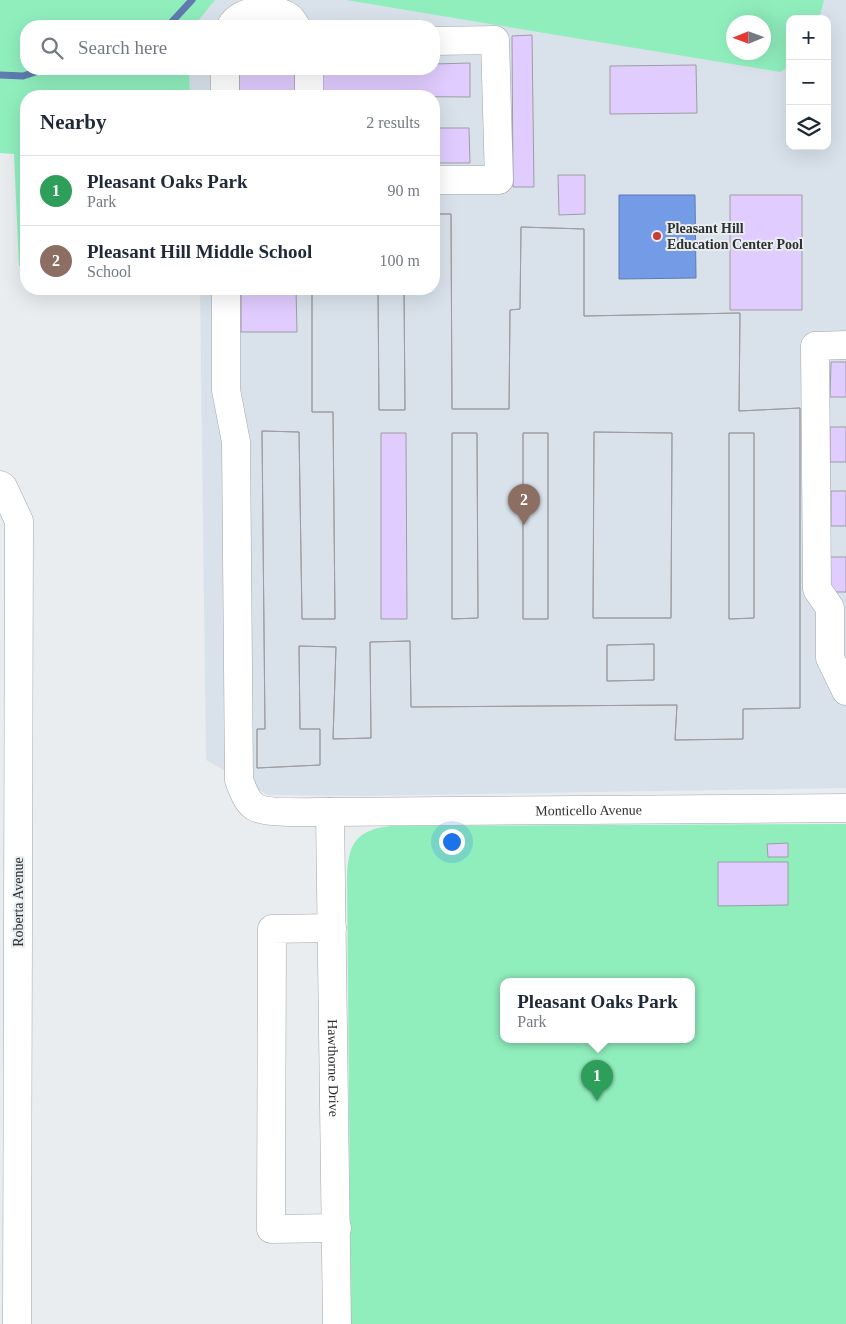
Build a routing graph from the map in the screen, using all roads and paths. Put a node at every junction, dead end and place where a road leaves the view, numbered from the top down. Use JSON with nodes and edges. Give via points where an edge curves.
{"nodes":[{"id":1,"x":257,"y":6,"type":"edge"},
{"id":2,"x":236,"y":20,"type":"edge"},
{"id":3,"x":291,"y":20,"type":"edge"},
{"id":4,"x":440,"y":41,"type":"edge"},
{"id":5,"x":225,"y":75,"type":"edge"},
{"id":6,"x":309,"y":75,"type":"edge"},
{"id":7,"x":225,"y":90,"type":"edge"},
{"id":8,"x":309,"y":90,"type":"edge"},
{"id":9,"x":440,"y":180,"type":"edge"},
{"id":10,"x":226,"y":295,"type":"edge"},
{"id":11,"x":846,"y":345,"type":"edge"},
{"id":12,"x":0,"y":485,"type":"edge"},
{"id":13,"x":846,"y":691,"type":"edge"},
{"id":14,"x":846,"y":808,"type":"edge"},
{"id":15,"x":330,"y":812,"type":"junction"},
{"id":16,"x":332,"y":928,"type":"junction"},
{"id":17,"x":337,"y":1228,"type":"junction"},
{"id":18,"x":17,"y":1324,"type":"edge"},
{"id":19,"x":337,"y":1324,"type":"edge"}],
"edges":[{"from":1,"to":2,"type":"street"},
{"from":1,"to":3,"type":"street"},
{"from":4,"to":9,"type":"street","via":[[495,40],[499,180]]},
{"from":5,"to":7,"type":"street"},
{"from":6,"to":8,"type":"street"},
{"from":10,"to":15,"type":"street","name":"Monticello Avenue","via":[[226,390],[236,442],[239,780],[246,797],[256,808]]},
{"from":11,"to":13,"type":"street","via":[[815,346],[817,589],[830,608],[830,658]]},
{"from":12,"to":18,"type":"street","name":"Roberta Avenue","via":[[18,521]]},
{"from":14,"to":15,"type":"street","name":"Monticello Avenue"},
{"from":15,"to":16,"type":"street","name":"Hawthorne Drive"},
{"from":16,"to":17,"type":"street","name":"Hawthorne Drive"},
{"from":16,"to":17,"type":"street","via":[[272,929],[271,1229]]},
{"from":17,"to":19,"type":"street","name":"Hawthorne Drive"}]}
